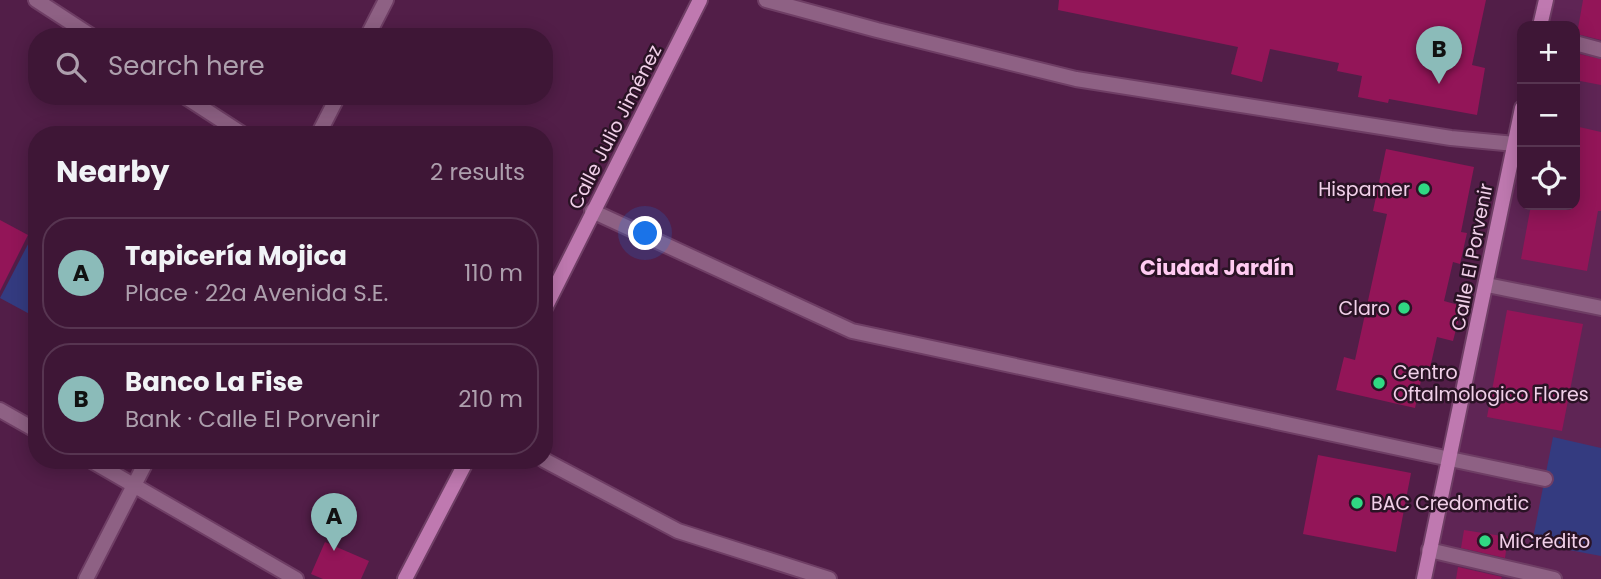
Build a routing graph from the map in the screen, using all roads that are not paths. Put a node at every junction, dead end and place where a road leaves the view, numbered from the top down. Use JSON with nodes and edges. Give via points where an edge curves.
{"nodes":[{"id":1,"x":36,"y":0,"type":"edge"},
{"id":2,"x":386,"y":0,"type":"edge"},
{"id":3,"x":700,"y":0,"type":"edge"},
{"id":4,"x":766,"y":0,"type":"edge"},
{"id":5,"x":1546,"y":0,"type":"edge"},
{"id":6,"x":1541,"y":21,"type":"edge"},
{"id":7,"x":79,"y":28,"type":"edge"},
{"id":8,"x":372,"y":28,"type":"edge"},
{"id":9,"x":1580,"y":44,"type":"edge"},
{"id":10,"x":1601,"y":50,"type":"edge"},
{"id":11,"x":198,"y":105,"type":"edge"},
{"id":12,"x":333,"y":105,"type":"edge"},
{"id":13,"x":230,"y":126,"type":"edge"},
{"id":14,"x":323,"y":126,"type":"edge"},
{"id":15,"x":1517,"y":134,"type":"edge"},
{"id":16,"x":1515,"y":144,"type":"junction"},
{"id":17,"x":592,"y":211,"type":"junction"},
{"id":18,"x":1487,"y":285,"type":"junction"},
{"id":19,"x":553,"y":291,"type":"edge"},
{"id":20,"x":1601,"y":308,"type":"edge"},
{"id":21,"x":0,"y":410,"type":"edge"},
{"id":22,"x":28,"y":426,"type":"edge"},
{"id":23,"x":1450,"y":459,"type":"junction"},
{"id":24,"x":553,"y":465,"type":"edge"},
{"id":25,"x":106,"y":469,"type":"edge"},
{"id":26,"x":143,"y":469,"type":"edge"},
{"id":27,"x":462,"y":469,"type":"edge"},
{"id":28,"x":1545,"y":478,"type":"dead end"},
{"id":29,"x":135,"y":485,"type":"junction"},
{"id":30,"x":1429,"y":550,"type":"junction"},
{"id":31,"x":86,"y":579,"type":"edge"},
{"id":32,"x":296,"y":579,"type":"edge"},
{"id":33,"x":405,"y":579,"type":"edge"},
{"id":34,"x":829,"y":579,"type":"edge"},
{"id":35,"x":1424,"y":579,"type":"edge"},
{"id":36,"x":1555,"y":579,"type":"edge"}],
"edges":[{"from":1,"to":7,"type":"street"},
{"from":2,"to":8,"type":"street"},
{"from":3,"to":17,"type":"main road","name":"Calle Julio Jiménez"},
{"from":4,"to":16,"type":"street","via":[[1076,79]]},
{"from":5,"to":6,"type":"main road"},
{"from":9,"to":10,"type":"street"},
{"from":11,"to":13,"type":"street"},
{"from":12,"to":14,"type":"street"},
{"from":15,"to":16,"type":"main road","name":"Calle El Porvenir"},
{"from":16,"to":18,"type":"main road","name":"Calle El Porvenir"},
{"from":17,"to":19,"type":"main road","name":"Calle Julio Jiménez"},
{"from":17,"to":23,"type":"street","via":[[852,331]]},
{"from":18,"to":20,"type":"street"},
{"from":18,"to":23,"type":"main road","name":"Calle El Porvenir"},
{"from":21,"to":22,"type":"street"},
{"from":23,"to":28,"type":"street"},
{"from":23,"to":30,"type":"main road","name":"Calle El Porvenir"},
{"from":24,"to":34,"type":"street","via":[[678,531]]},
{"from":25,"to":29,"type":"street"},
{"from":26,"to":29,"type":"street"},
{"from":27,"to":33,"type":"main road"},
{"from":29,"to":31,"type":"street"},
{"from":29,"to":32,"type":"street"},
{"from":30,"to":35,"type":"main road","name":"Calle El Porvenir"},
{"from":30,"to":36,"type":"street"}]}
